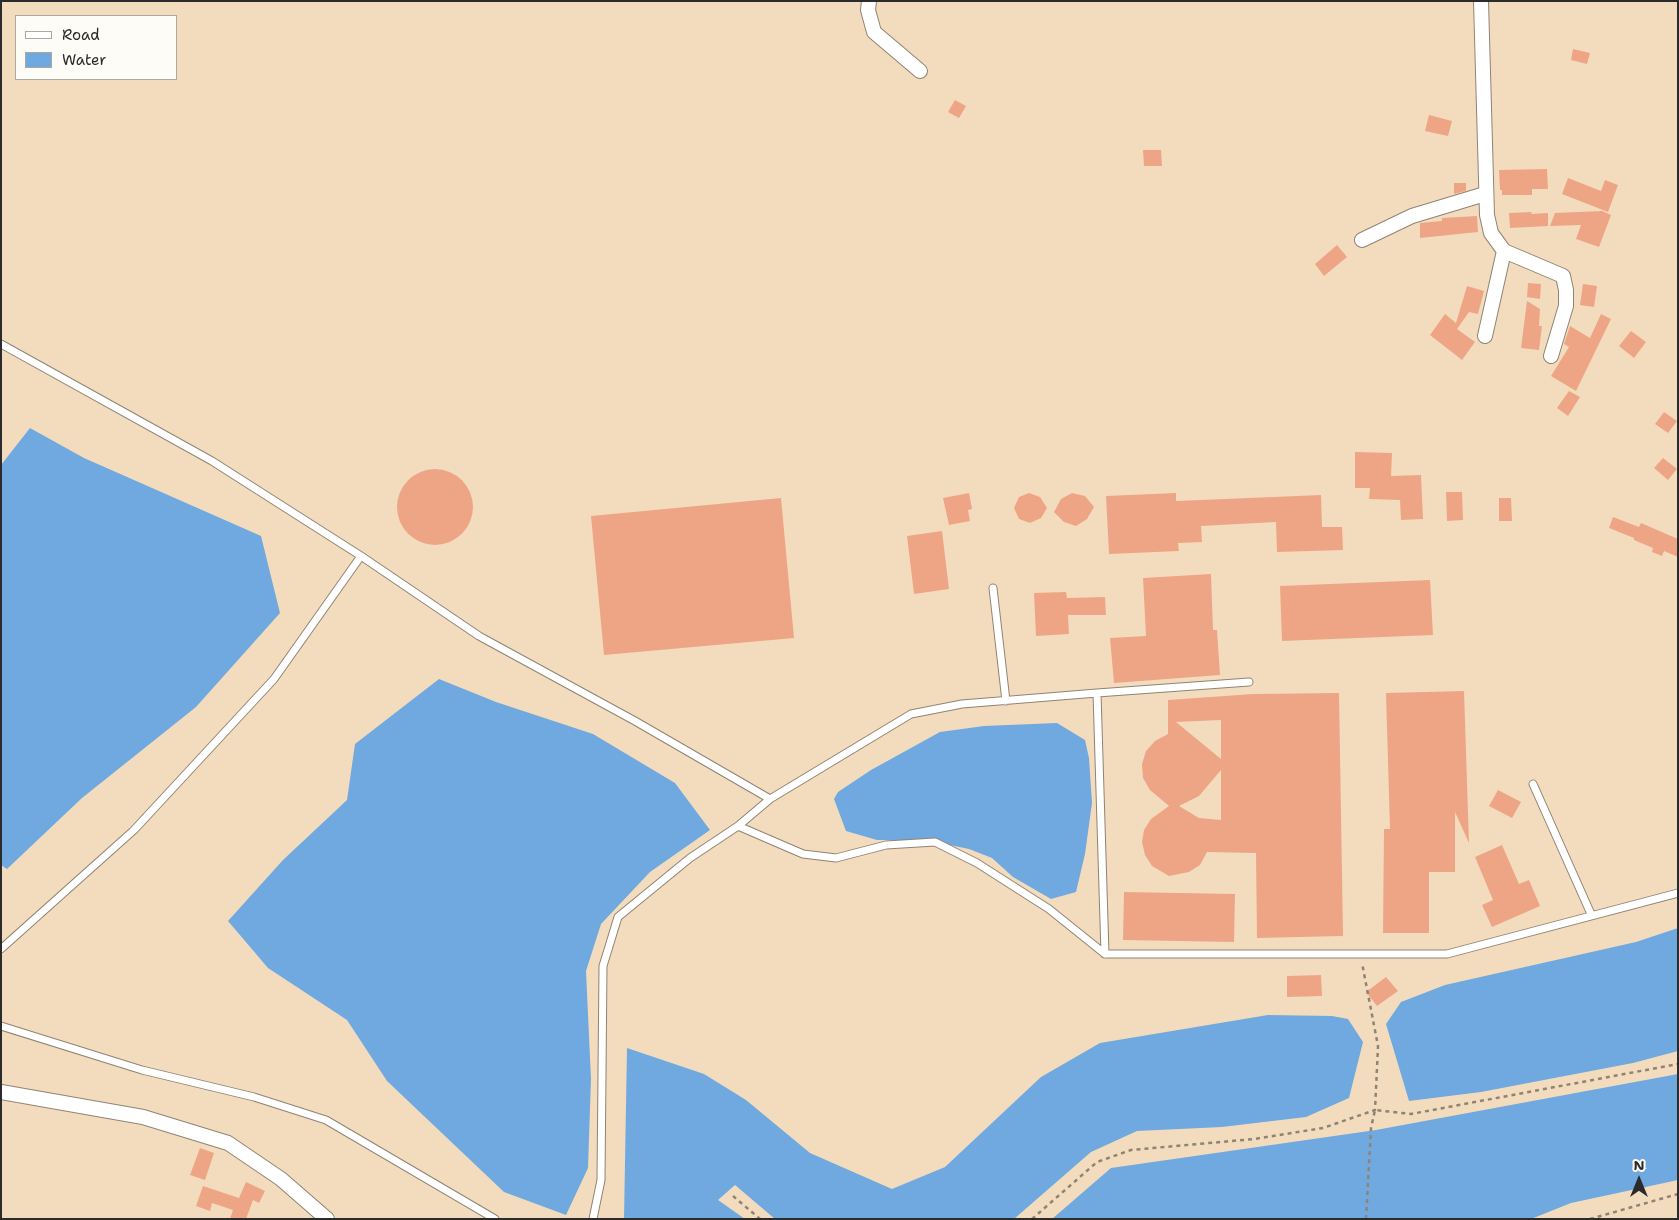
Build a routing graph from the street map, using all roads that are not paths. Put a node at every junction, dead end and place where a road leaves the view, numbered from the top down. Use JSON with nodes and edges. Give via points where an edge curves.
{"nodes":[{"id":1,"x":869,"y":1,"type":"edge"},
{"id":2,"x":1481,"y":1,"type":"edge"},
{"id":3,"x":920,"y":71,"type":"dead end"},
{"id":4,"x":1485,"y":194,"type":"junction"},
{"id":5,"x":1362,"y":240,"type":"dead end"},
{"id":6,"x":1504,"y":251,"type":"junction"},
{"id":7,"x":1485,"y":336,"type":"dead end"},
{"id":8,"x":1,"y":344,"type":"edge"},
{"id":9,"x":1551,"y":356,"type":"dead end"},
{"id":10,"x":361,"y":556,"type":"junction"},
{"id":11,"x":993,"y":588,"type":"dead end"},
{"id":12,"x":1249,"y":682,"type":"dead end"},
{"id":13,"x":1096,"y":693,"type":"junction"},
{"id":14,"x":1006,"y":701,"type":"junction"},
{"id":15,"x":1533,"y":784,"type":"dead end"},
{"id":16,"x":770,"y":799,"type":"junction"},
{"id":17,"x":738,"y":826,"type":"junction"},
{"id":18,"x":1678,"y":893,"type":"edge"},
{"id":19,"x":1591,"y":914,"type":"junction"},
{"id":20,"x":1,"y":949,"type":"edge"},
{"id":21,"x":1105,"y":954,"type":"junction"},
{"id":22,"x":1,"y":1026,"type":"edge"},
{"id":23,"x":1,"y":1092,"type":"edge"},
{"id":24,"x":327,"y":1219,"type":"edge"},
{"id":25,"x":495,"y":1219,"type":"edge"},
{"id":26,"x":593,"y":1219,"type":"edge"}],
"edges":[{"from":1,"to":3,"type":"street","via":[[874,32]]},
{"from":2,"to":4,"type":"street"},
{"from":4,"to":5,"type":"street","via":[[1412,216]]},
{"from":4,"to":6,"type":"street","via":[[1491,233]]},
{"from":6,"to":7,"type":"street"},
{"from":6,"to":9,"type":"street","via":[[1563,276],[1566,306]]},
{"from":8,"to":10,"type":"lane","via":[[212,461]]},
{"from":10,"to":16,"type":"lane","via":[[479,636]]},
{"from":10,"to":20,"type":"lane","via":[[274,680],[134,830]]},
{"from":11,"to":14,"type":"lane"},
{"from":12,"to":13,"type":"lane"},
{"from":13,"to":14,"type":"lane"},
{"from":13,"to":21,"type":"lane"},
{"from":14,"to":16,"type":"lane","via":[[962,704],[911,714]]},
{"from":15,"to":19,"type":"lane"},
{"from":16,"to":17,"type":"lane"},
{"from":17,"to":21,"type":"lane","via":[[803,854],[836,858],[886,845],[935,842],[977,863],[1049,909]]},
{"from":17,"to":26,"type":"lane","via":[[690,858],[618,917],[603,966],[601,1180]]},
{"from":18,"to":19,"type":"lane"},
{"from":19,"to":21,"type":"lane","via":[[1447,954]]},
{"from":22,"to":25,"type":"lane","via":[[142,1070],[254,1097],[326,1120]]},
{"from":23,"to":24,"type":"street","via":[[143,1117],[228,1143],[281,1179]]}]}
